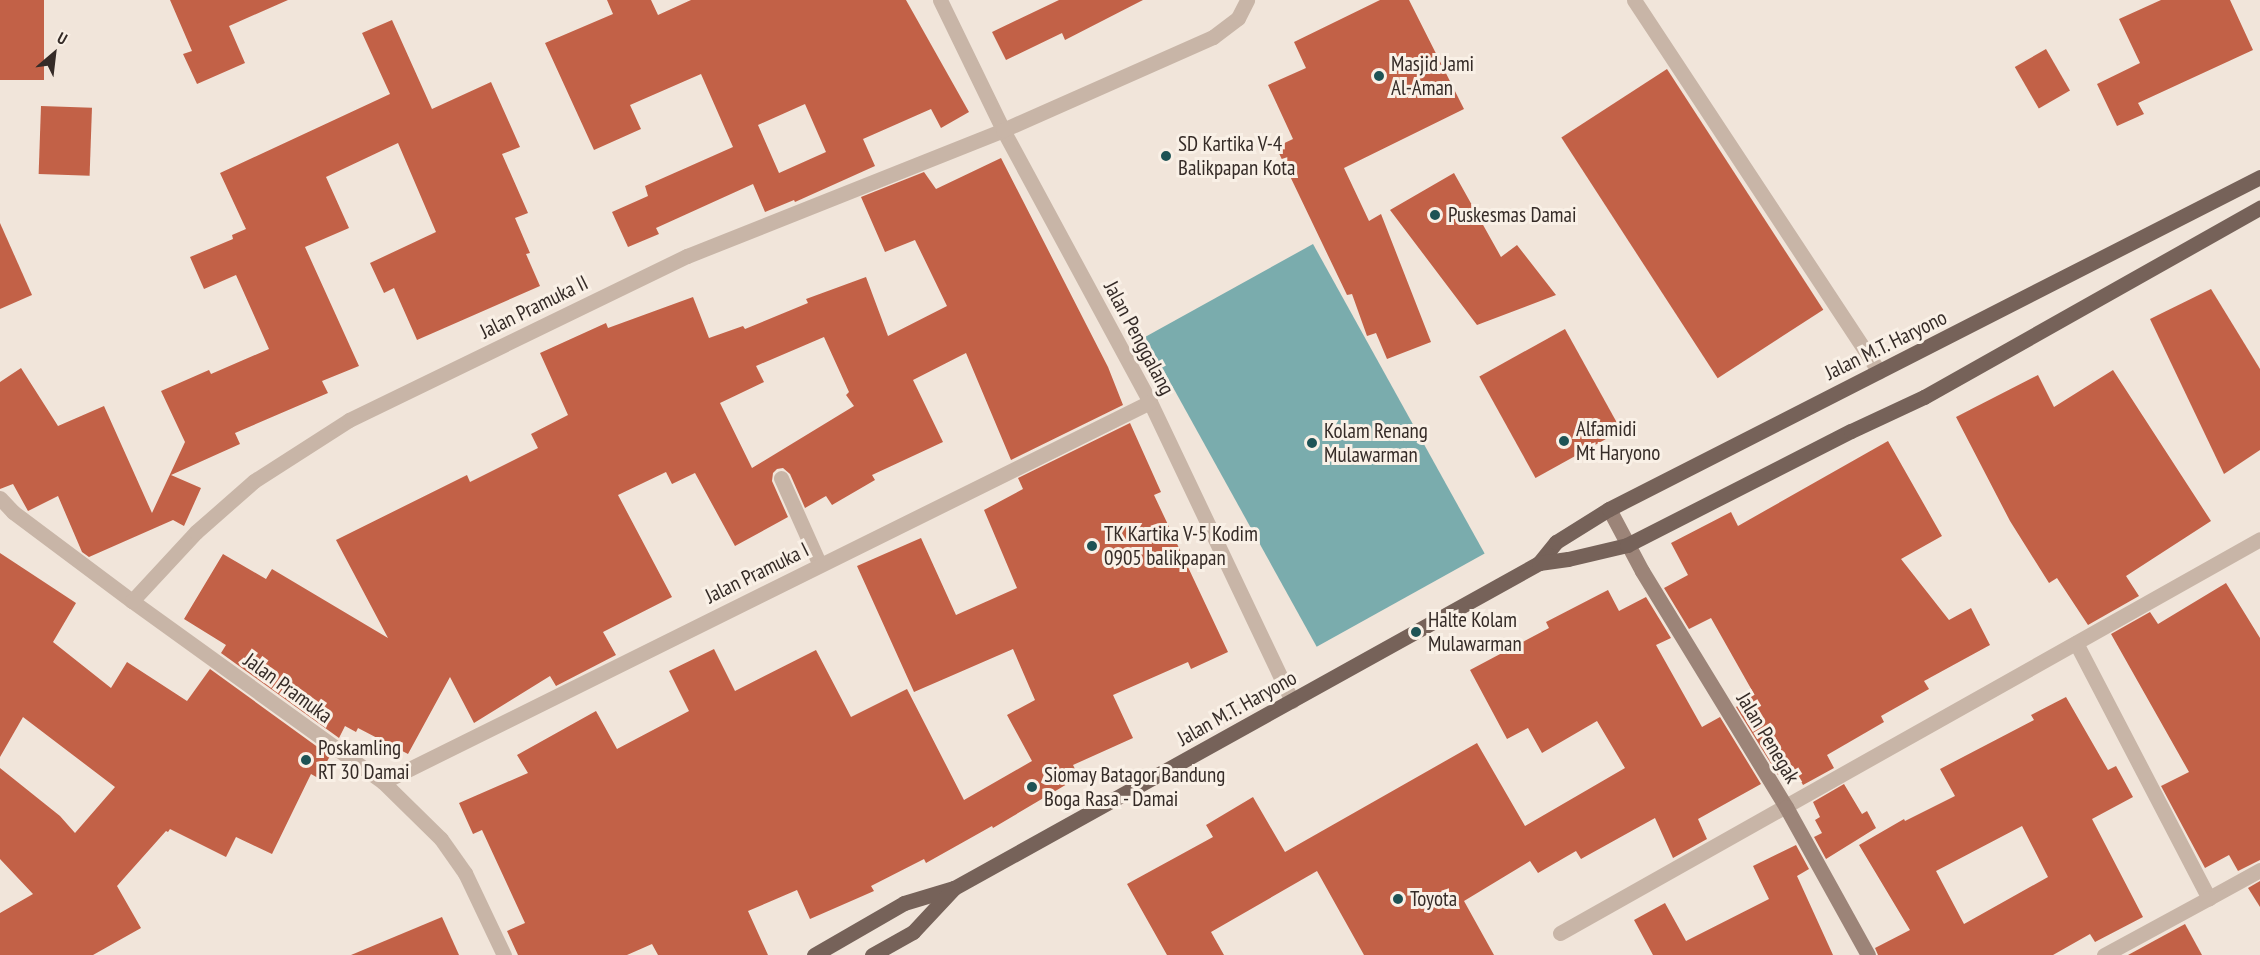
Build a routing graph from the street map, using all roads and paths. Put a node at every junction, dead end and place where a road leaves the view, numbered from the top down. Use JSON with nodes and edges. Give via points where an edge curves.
{"nodes":[{"id":1,"x":940,"y":0,"type":"edge"},
{"id":2,"x":1247,"y":0,"type":"edge"},
{"id":3,"x":1634,"y":0,"type":"edge"},
{"id":4,"x":1003,"y":130,"type":"junction"},
{"id":5,"x":2260,"y":177,"type":"edge"},
{"id":6,"x":2260,"y":208,"type":"edge"},
{"id":7,"x":1879,"y":370,"type":"junction"},
{"id":8,"x":1150,"y":402,"type":"junction"},
{"id":9,"x":782,"y":478,"type":"dead end"},
{"id":10,"x":0,"y":498,"type":"edge"},
{"id":11,"x":1609,"y":509,"type":"junction"},
{"id":12,"x":2260,"y":539,"type":"edge"},
{"id":13,"x":1627,"y":545,"type":"junction"},
{"id":14,"x":1539,"y":563,"type":"junction"},
{"id":15,"x":820,"y":565,"type":"junction"},
{"id":16,"x":132,"y":601,"type":"junction"},
{"id":17,"x":2076,"y":643,"type":"junction"},
{"id":18,"x":1292,"y":701,"type":"junction"},
{"id":19,"x":383,"y":782,"type":"junction"},
{"id":20,"x":1786,"y":807,"type":"junction"},
{"id":21,"x":2260,"y":870,"type":"edge"},
{"id":22,"x":954,"y":888,"type":"junction"},
{"id":23,"x":2209,"y":898,"type":"junction"},
{"id":24,"x":1560,"y":933,"type":"dead end"},
{"id":25,"x":504,"y":955,"type":"edge"},
{"id":26,"x":814,"y":955,"type":"edge"},
{"id":27,"x":872,"y":955,"type":"edge"},
{"id":28,"x":1868,"y":955,"type":"edge"},
{"id":29,"x":2104,"y":955,"type":"edge"}],
"edges":[{"from":1,"to":4,"type":"street","name":"Jalan Penggalang"},
{"from":2,"to":4,"type":"street","name":"Jalan Pramuka II","via":[[1238,18],[1213,37]]},
{"from":3,"to":7,"type":"street"},
{"from":4,"to":8,"type":"street","name":"Jalan Penggalang"},
{"from":4,"to":16,"type":"street","name":"Jalan Pramuka II","via":[[687,256],[349,420],[254,481],[196,532]]},
{"from":5,"to":7,"type":"main road","name":"Jalan M.T. Haryono"},
{"from":6,"to":13,"type":"main road","name":"Jalan M.T. Haryono","via":[[1924,397],[1851,430]]},
{"from":7,"to":11,"type":"main road","name":"Jalan M.T. Haryono"},
{"from":8,"to":15,"type":"street","name":"Jalan Pramuka I"},
{"from":8,"to":18,"type":"street","name":"Jalan Penggalang"},
{"from":9,"to":15,"type":"street"},
{"from":10,"to":16,"type":"street","name":"Jalan Pramuka","via":[[13,512]]},
{"from":11,"to":13,"type":"street","name":"Jalan Penegak"},
{"from":11,"to":14,"type":"main road","name":"Jalan M.T. Haryono","via":[[1556,542]]},
{"from":12,"to":17,"type":"street"},
{"from":13,"to":14,"type":"main road","name":"Jalan M.T. Haryono"},
{"from":13,"to":20,"type":"street","name":"Jalan Penegak"},
{"from":14,"to":18,"type":"main road","name":"Jalan M.T. Haryono"},
{"from":15,"to":19,"type":"street","name":"Jalan Pramuka I"},
{"from":16,"to":19,"type":"street","name":"Jalan Pramuka"},
{"from":17,"to":20,"type":"street"},
{"from":17,"to":23,"type":"street"},
{"from":18,"to":22,"type":"main road","name":"Jalan M.T. Haryono"},
{"from":19,"to":25,"type":"street","name":"Jalan Pramuka","via":[[441,839],[465,873]]},
{"from":20,"to":24,"type":"street"},
{"from":20,"to":28,"type":"street","name":"Jalan Penegak"},
{"from":21,"to":23,"type":"street"},
{"from":22,"to":26,"type":"main road","name":"Jalan M.T. Haryono","via":[[904,903]]},
{"from":22,"to":27,"type":"main road","name":"Jalan M.T. Haryono","via":[[913,932]]},
{"from":23,"to":29,"type":"street"}]}
